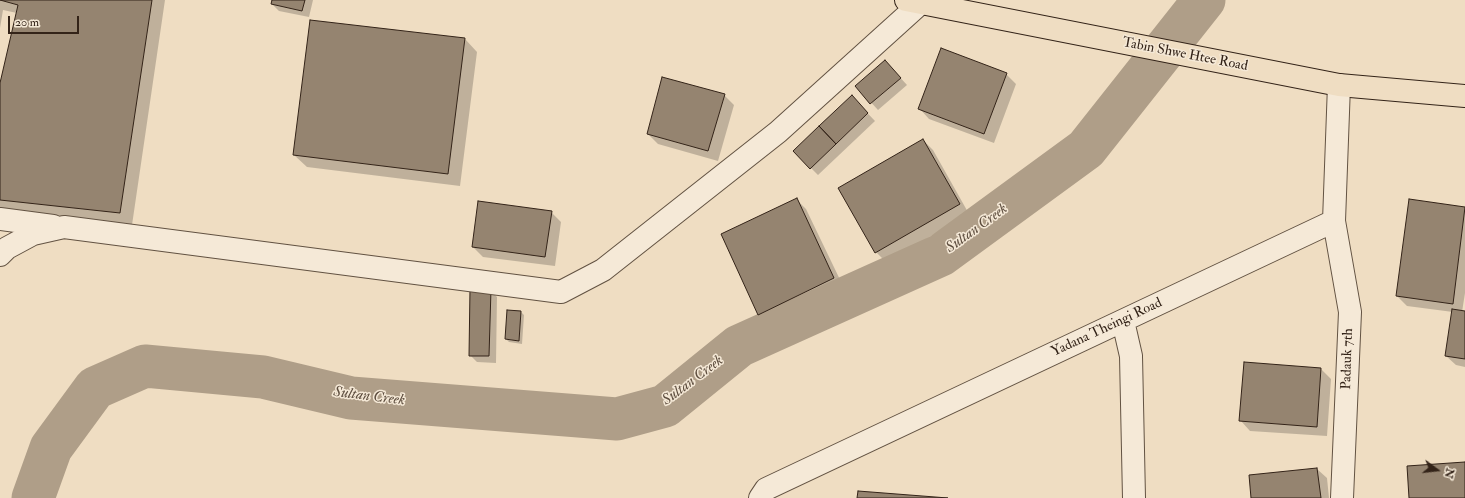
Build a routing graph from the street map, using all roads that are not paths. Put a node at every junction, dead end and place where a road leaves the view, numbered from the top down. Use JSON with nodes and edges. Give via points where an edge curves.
{"nodes":[{"id":1,"x":918,"y":1,"type":"edge"},
{"id":2,"x":1339,"y":85,"type":"junction"},
{"id":3,"x":1465,"y":96,"type":"edge"},
{"id":4,"x":0,"y":219,"type":"edge"},
{"id":5,"x":1334,"y":221,"type":"junction"},
{"id":6,"x":64,"y":227,"type":"junction"},
{"id":7,"x":0,"y":255,"type":"edge"},
{"id":8,"x":1123,"y":321,"type":"junction"},
{"id":9,"x":760,"y":498,"type":"edge"},
{"id":10,"x":1134,"y":498,"type":"edge"},
{"id":11,"x":1342,"y":498,"type":"edge"}],
"edges":[{"from":1,"to":2,"type":"main road","name":"Tabin Shwe Htee Road"},
{"from":1,"to":6,"type":"street","via":[[778,132],[603,270],[561,292]]},
{"from":2,"to":3,"type":"main road","name":"Tabin Shwe Htee Road"},
{"from":2,"to":5,"type":"street"},
{"from":4,"to":6,"type":"street"},
{"from":5,"to":8,"type":"street","name":"Yadana Theingi Road"},
{"from":5,"to":11,"type":"street","name":"Padauk 7th","via":[[1350,312]]},
{"from":6,"to":7,"type":"street","via":[[33,234],[7,248]]},
{"from":8,"to":9,"type":"street","name":"Yadana Theingi Road","via":[[766,489]]},
{"from":8,"to":10,"type":"street","via":[[1131,356]]}]}
